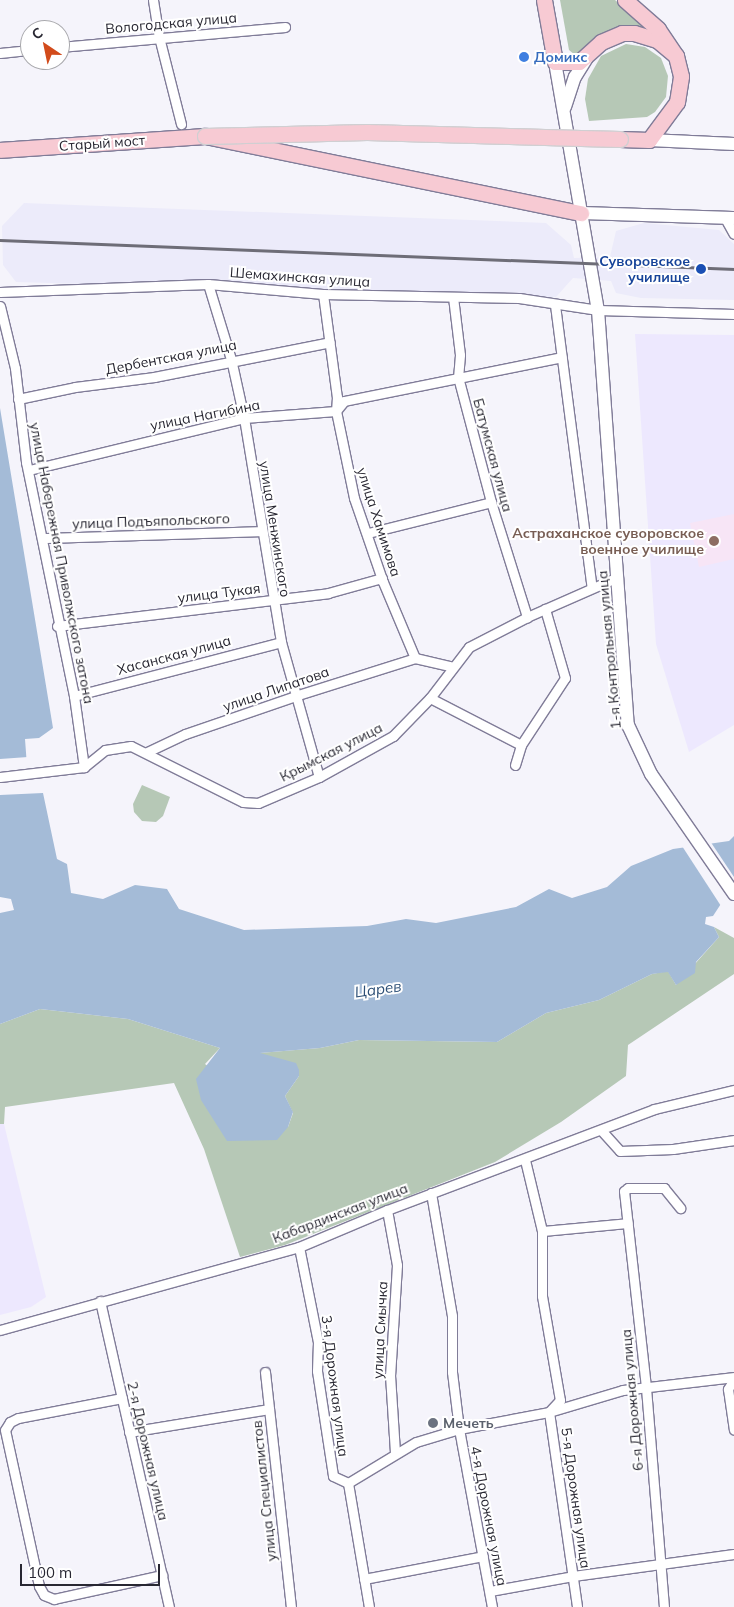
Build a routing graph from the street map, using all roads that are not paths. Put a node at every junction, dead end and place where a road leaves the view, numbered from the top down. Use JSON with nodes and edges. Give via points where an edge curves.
{"nodes":[{"id":1,"x":153,"y":0,"type":"edge"},
{"id":2,"x":544,"y":0,"type":"edge"},
{"id":3,"x":625,"y":0,"type":"edge"},
{"id":4,"x":285,"y":27,"type":"dead end"},
{"id":5,"x":159,"y":37,"type":"junction"},
{"id":6,"x":70,"y":46,"type":"edge"},
{"id":7,"x":20,"y":51,"type":"edge"},
{"id":8,"x":0,"y":53,"type":"edge"},
{"id":9,"x":676,"y":56,"type":"junction"},
{"id":10,"x":587,"y":58,"type":"junction"},
{"id":11,"x":555,"y":62,"type":"junction"},
{"id":12,"x":564,"y":112,"type":"junction"},
{"id":13,"x":181,"y":124,"type":"dead end"},
{"id":14,"x":204,"y":136,"type":"junction"},
{"id":15,"x":649,"y":140,"type":"junction"},
{"id":16,"x":734,"y":144,"type":"edge"},
{"id":17,"x":0,"y":150,"type":"edge"},
{"id":18,"x":582,"y":213,"type":"junction"},
{"id":19,"x":729,"y":218,"type":"edge"},
{"id":20,"x":734,"y":234,"type":"edge"},
{"id":21,"x":208,"y":284,"type":"junction"},
{"id":22,"x":0,"y":292,"type":"edge"},
{"id":23,"x":323,"y":294,"type":"junction"},
{"id":24,"x":453,"y":297,"type":"junction"},
{"id":25,"x":555,"y":305,"type":"junction"},
{"id":26,"x":0,"y":306,"type":"edge"},
{"id":27,"x":598,"y":310,"type":"junction"},
{"id":28,"x":734,"y":314,"type":"edge"},
{"id":29,"x":330,"y":342,"type":"junction"},
{"id":30,"x":562,"y":357,"type":"junction"},
{"id":31,"x":231,"y":359,"type":"junction"},
{"id":32,"x":458,"y":377,"type":"junction"},
{"id":33,"x":18,"y":399,"type":"junction"},
{"id":34,"x":336,"y":411,"type":"junction"},
{"id":35,"x":244,"y":418,"type":"junction"},
{"id":36,"x":29,"y":470,"type":"junction"},
{"id":37,"x":491,"y":502,"type":"junction"},
{"id":38,"x":260,"y":531,"type":"junction"},
{"id":39,"x":368,"y":533,"type":"junction"},
{"id":40,"x":42,"y":538,"type":"junction"},
{"id":41,"x":618,"y":577,"type":"junction"},
{"id":42,"x":382,"y":578,"type":"junction"},
{"id":43,"x":592,"y":588,"type":"junction"},
{"id":44,"x":272,"y":601,"type":"junction"},
{"id":45,"x":545,"y":609,"type":"junction"},
{"id":46,"x":527,"y":617,"type":"junction"},
{"id":47,"x":57,"y":626,"type":"junction"},
{"id":48,"x":281,"y":642,"type":"junction"},
{"id":49,"x":415,"y":658,"type":"junction"},
{"id":50,"x":452,"y":666,"type":"junction"},
{"id":51,"x":298,"y":695,"type":"junction"},
{"id":52,"x":74,"y":696,"type":"junction"},
{"id":53,"x":430,"y":698,"type":"junction"},
{"id":54,"x":521,"y":745,"type":"junction"},
{"id":55,"x":147,"y":752,"type":"junction"},
{"id":56,"x":515,"y":765,"type":"dead end"},
{"id":57,"x":84,"y":767,"type":"junction"},
{"id":58,"x":0,"y":777,"type":"edge"},
{"id":59,"x":319,"y":777,"type":"junction"},
{"id":60,"x":734,"y":894,"type":"edge"},
{"id":61,"x":734,"y":1090,"type":"edge"},
{"id":62,"x":601,"y":1130,"type":"junction"},
{"id":63,"x":734,"y":1140,"type":"edge"},
{"id":64,"x":525,"y":1160,"type":"junction"},
{"id":65,"x":431,"y":1193,"type":"junction"},
{"id":66,"x":680,"y":1208,"type":"dead end"},
{"id":67,"x":387,"y":1210,"type":"junction"},
{"id":68,"x":628,"y":1223,"type":"junction"},
{"id":69,"x":542,"y":1230,"type":"junction"},
{"id":70,"x":300,"y":1247,"type":"junction"},
{"id":71,"x":100,"y":1301,"type":"junction"},
{"id":72,"x":0,"y":1330,"type":"edge"},
{"id":73,"x":265,"y":1372,"type":"dead end"},
{"id":74,"x":734,"y":1378,"type":"edge"},
{"id":75,"x":646,"y":1387,"type":"junction"},
{"id":76,"x":122,"y":1398,"type":"junction"},
{"id":77,"x":269,"y":1409,"type":"junction"},
{"id":78,"x":549,"y":1412,"type":"junction"},
{"id":79,"x":459,"y":1429,"type":"junction"},
{"id":80,"x":734,"y":1430,"type":"edge"},
{"id":81,"x":130,"y":1432,"type":"junction"},
{"id":82,"x":395,"y":1453,"type":"junction"},
{"id":83,"x":348,"y":1483,"type":"junction"},
{"id":84,"x":734,"y":1554,"type":"edge"},
{"id":85,"x":484,"y":1556,"type":"junction"},
{"id":86,"x":659,"y":1564,"type":"junction"},
{"id":87,"x":162,"y":1575,"type":"junction"},
{"id":88,"x":573,"y":1576,"type":"junction"},
{"id":89,"x":364,"y":1578,"type":"junction"},
{"id":90,"x":490,"y":1591,"type":"junction"},
{"id":91,"x":169,"y":1607,"type":"edge"},
{"id":92,"x":291,"y":1607,"type":"edge"},
{"id":93,"x":369,"y":1607,"type":"edge"},
{"id":94,"x":492,"y":1607,"type":"edge"},
{"id":95,"x":577,"y":1607,"type":"edge"},
{"id":96,"x":664,"y":1607,"type":"edge"}],
"edges":[{"from":1,"to":5,"type":"street"},
{"from":2,"to":11,"type":"main road"},
{"from":3,"to":9,"type":"main road","via":[[658,29]]},
{"from":4,"to":5,"type":"street","name":"Вологодская улица"},
{"from":5,"to":6,"type":"street","name":"Вологодская улица"},
{"from":5,"to":13,"type":"street"},
{"from":7,"to":8,"type":"street"},
{"from":9,"to":10,"type":"main road","via":[[657,40],[622,33],[601,42]]},
{"from":9,"to":15,"type":"main road","via":[[681,76],[677,102]]},
{"from":10,"to":11,"type":"main road","via":[[574,64]]},
{"from":10,"to":12,"type":"main road","via":[[570,88]]},
{"from":11,"to":12,"type":"main road","name":"1-я Контрольная улица"},
{"from":12,"to":18,"type":"main road","name":"1-я Контрольная улица"},
{"from":14,"to":15,"type":"main road","bridge":true,"via":[[367,132]]},
{"from":14,"to":17,"type":"main road","name":"Старый мост"},
{"from":14,"to":18,"type":"main road","bridge":true},
{"from":15,"to":16,"type":"main road"},
{"from":18,"to":19,"type":"main road"},
{"from":18,"to":27,"type":"main road","name":"1-я Контрольная улица"},
{"from":19,"to":20,"type":"street"},
{"from":21,"to":22,"type":"street","name":"Шемахинская улица"},
{"from":21,"to":23,"type":"street","name":"Шемахинская улица"},
{"from":21,"to":31,"type":"street","name":"улица Менжинского"},
{"from":23,"to":24,"type":"street","name":"Шемахинская улица"},
{"from":23,"to":29,"type":"street","name":"улица Хамимова"},
{"from":24,"to":25,"type":"street","name":"Шемахинская улица","via":[[519,298]]},
{"from":24,"to":32,"type":"street","name":"Батумская улица","via":[[460,355]]},
{"from":25,"to":27,"type":"street","name":"Шемахинская улица"},
{"from":25,"to":30,"type":"street"},
{"from":26,"to":33,"type":"street","name":"улица Набережная Приволжского затона","via":[[15,368]]},
{"from":27,"to":28,"type":"street","name":"Шемахинская улица"},
{"from":27,"to":41,"type":"main road","name":"1-я Контрольная улица"},
{"from":29,"to":31,"type":"street","name":"Дербентская улица"},
{"from":29,"to":34,"type":"street","name":"улица Хамимова"},
{"from":30,"to":32,"type":"street","name":"улица Нагибина"},
{"from":30,"to":43,"type":"street"},
{"from":31,"to":33,"type":"street","name":"Дербентская улица","via":[[154,377],[75,387]]},
{"from":31,"to":35,"type":"street","name":"улица Менжинского"},
{"from":32,"to":34,"type":"street","name":"улица Нагибина","via":[[344,401]]},
{"from":32,"to":37,"type":"street","name":"Батумская улица"},
{"from":33,"to":36,"type":"street","name":"улица Набережная Приволжского затона"},
{"from":34,"to":35,"type":"street","name":"улица Нагибина"},
{"from":34,"to":39,"type":"street","name":"улица Хамимова","via":[[354,498]]},
{"from":35,"to":36,"type":"street","name":"улица Нагибина"},
{"from":35,"to":38,"type":"street","name":"улица Менжинского"},
{"from":36,"to":40,"type":"street","name":"улица Набережная Приволжского затона"},
{"from":37,"to":39,"type":"street"},
{"from":37,"to":46,"type":"street","name":"Батумская улица"},
{"from":38,"to":40,"type":"street","name":"улица Подъяпольского"},
{"from":38,"to":44,"type":"street","name":"улица Менжинского"},
{"from":39,"to":42,"type":"street","name":"улица Хамимова"},
{"from":40,"to":47,"type":"street","name":"улица Набережная Приволжского затона"},
{"from":41,"to":43,"type":"street","name":"Крымская улица"},
{"from":41,"to":60,"type":"main road","name":"1-я Контрольная улица","via":[[628,725],[651,774]]},
{"from":42,"to":44,"type":"street","name":"улица Тукая","via":[[328,593]]},
{"from":42,"to":49,"type":"street","name":"улица Хамимова"},
{"from":43,"to":45,"type":"street","name":"Крымская улица"},
{"from":44,"to":47,"type":"street","name":"улица Тукая"},
{"from":44,"to":48,"type":"street","name":"улица Менжинского"},
{"from":45,"to":46,"type":"street","name":"Крымская улица"},
{"from":45,"to":54,"type":"street","via":[[565,678]]},
{"from":46,"to":50,"type":"street","name":"Крымская улица","via":[[468,647]]},
{"from":47,"to":52,"type":"street","name":"улица Набережная Приволжского затона"},
{"from":48,"to":51,"type":"street","name":"улица Менжинского"},
{"from":48,"to":52,"type":"street","name":"Хасанская улица"},
{"from":49,"to":50,"type":"street"},
{"from":49,"to":51,"type":"street","name":"улица Липатова"},
{"from":50,"to":53,"type":"street","name":"Крымская улица"},
{"from":51,"to":55,"type":"street","name":"улица Липатова","via":[[185,734]]},
{"from":51,"to":59,"type":"street","name":"улица Менжинского"},
{"from":52,"to":57,"type":"street","name":"улица Набережная Приволжского затона"},
{"from":53,"to":54,"type":"street"},
{"from":53,"to":59,"type":"street","name":"Крымская улица","via":[[393,736]]},
{"from":54,"to":56,"type":"street"},
{"from":55,"to":57,"type":"street","name":"Крымская улица","via":[[131,746],[113,746]]},
{"from":55,"to":59,"type":"street","name":"Крымская улица","via":[[250,803],[258,803]]},
{"from":57,"to":58,"type":"street"},
{"from":61,"to":62,"type":"street","name":"Кабардинская улица","via":[[654,1109]]},
{"from":62,"to":63,"type":"street","via":[[620,1151],[673,1149]]},
{"from":62,"to":64,"type":"street","name":"Кабардинская улица"},
{"from":64,"to":65,"type":"street","name":"Кабардинская улица"},
{"from":64,"to":69,"type":"street","name":"5-я Дорожная улица"},
{"from":65,"to":67,"type":"street","name":"Кабардинская улица"},
{"from":65,"to":79,"type":"street","name":"4-я Дорожная улица","via":[[452,1316],[452,1372]]},
{"from":66,"to":68,"type":"street","name":"6-я Дорожная улица","via":[[664,1188],[628,1188],[624,1191]]},
{"from":67,"to":70,"type":"street","name":"Кабардинская улица"},
{"from":67,"to":82,"type":"street","name":"улица Смычка","via":[[397,1265],[390,1374]]},
{"from":68,"to":69,"type":"street"},
{"from":68,"to":75,"type":"street","name":"6-я Дорожная улица"},
{"from":69,"to":78,"type":"street","name":"5-я Дорожная улица","via":[[542,1296],[560,1400]]},
{"from":70,"to":71,"type":"street","name":"Кабардинская улица"},
{"from":70,"to":83,"type":"street","name":"3-я Дорожная улица","via":[[318,1342],[317,1371],[333,1476]]},
{"from":71,"to":72,"type":"street","name":"Кабардинская улица"},
{"from":71,"to":76,"type":"street","name":"2-я Дорожная улица"},
{"from":73,"to":77,"type":"street","name":"улица Специалистов"},
{"from":74,"to":75,"type":"street"},
{"from":74,"to":80,"type":"street","via":[[728,1389]]},
{"from":75,"to":78,"type":"street","via":[[623,1390]]},
{"from":75,"to":86,"type":"street","name":"6-я Дорожная улица"},
{"from":76,"to":81,"type":"street","name":"2-я Дорожная улица"},
{"from":76,"to":87,"type":"street","via":[[18,1418],[5,1430],[39,1586],[44,1595],[54,1599]]},
{"from":77,"to":81,"type":"street"},
{"from":77,"to":92,"type":"street","name":"улица Специалистов"},
{"from":78,"to":79,"type":"street"},
{"from":78,"to":88,"type":"street","name":"5-я Дорожная улица"},
{"from":79,"to":82,"type":"street","via":[[416,1442]]},
{"from":79,"to":85,"type":"street","name":"4-я Дорожная улица"},
{"from":81,"to":87,"type":"street","name":"2-я Дорожная улица"},
{"from":82,"to":83,"type":"street"},
{"from":83,"to":89,"type":"street"},
{"from":84,"to":86,"type":"street"},
{"from":85,"to":89,"type":"street"},
{"from":85,"to":90,"type":"street","name":"4-я Дорожная улица"},
{"from":86,"to":88,"type":"street"},
{"from":86,"to":96,"type":"street","name":"6-я Дорожная улица"},
{"from":87,"to":91,"type":"street","name":"2-я Дорожная улица"},
{"from":88,"to":90,"type":"street"},
{"from":88,"to":95,"type":"street","name":"5-я Дорожная улица"},
{"from":89,"to":93,"type":"street"},
{"from":90,"to":94,"type":"street","name":"4-я Дорожная улица"}]}
